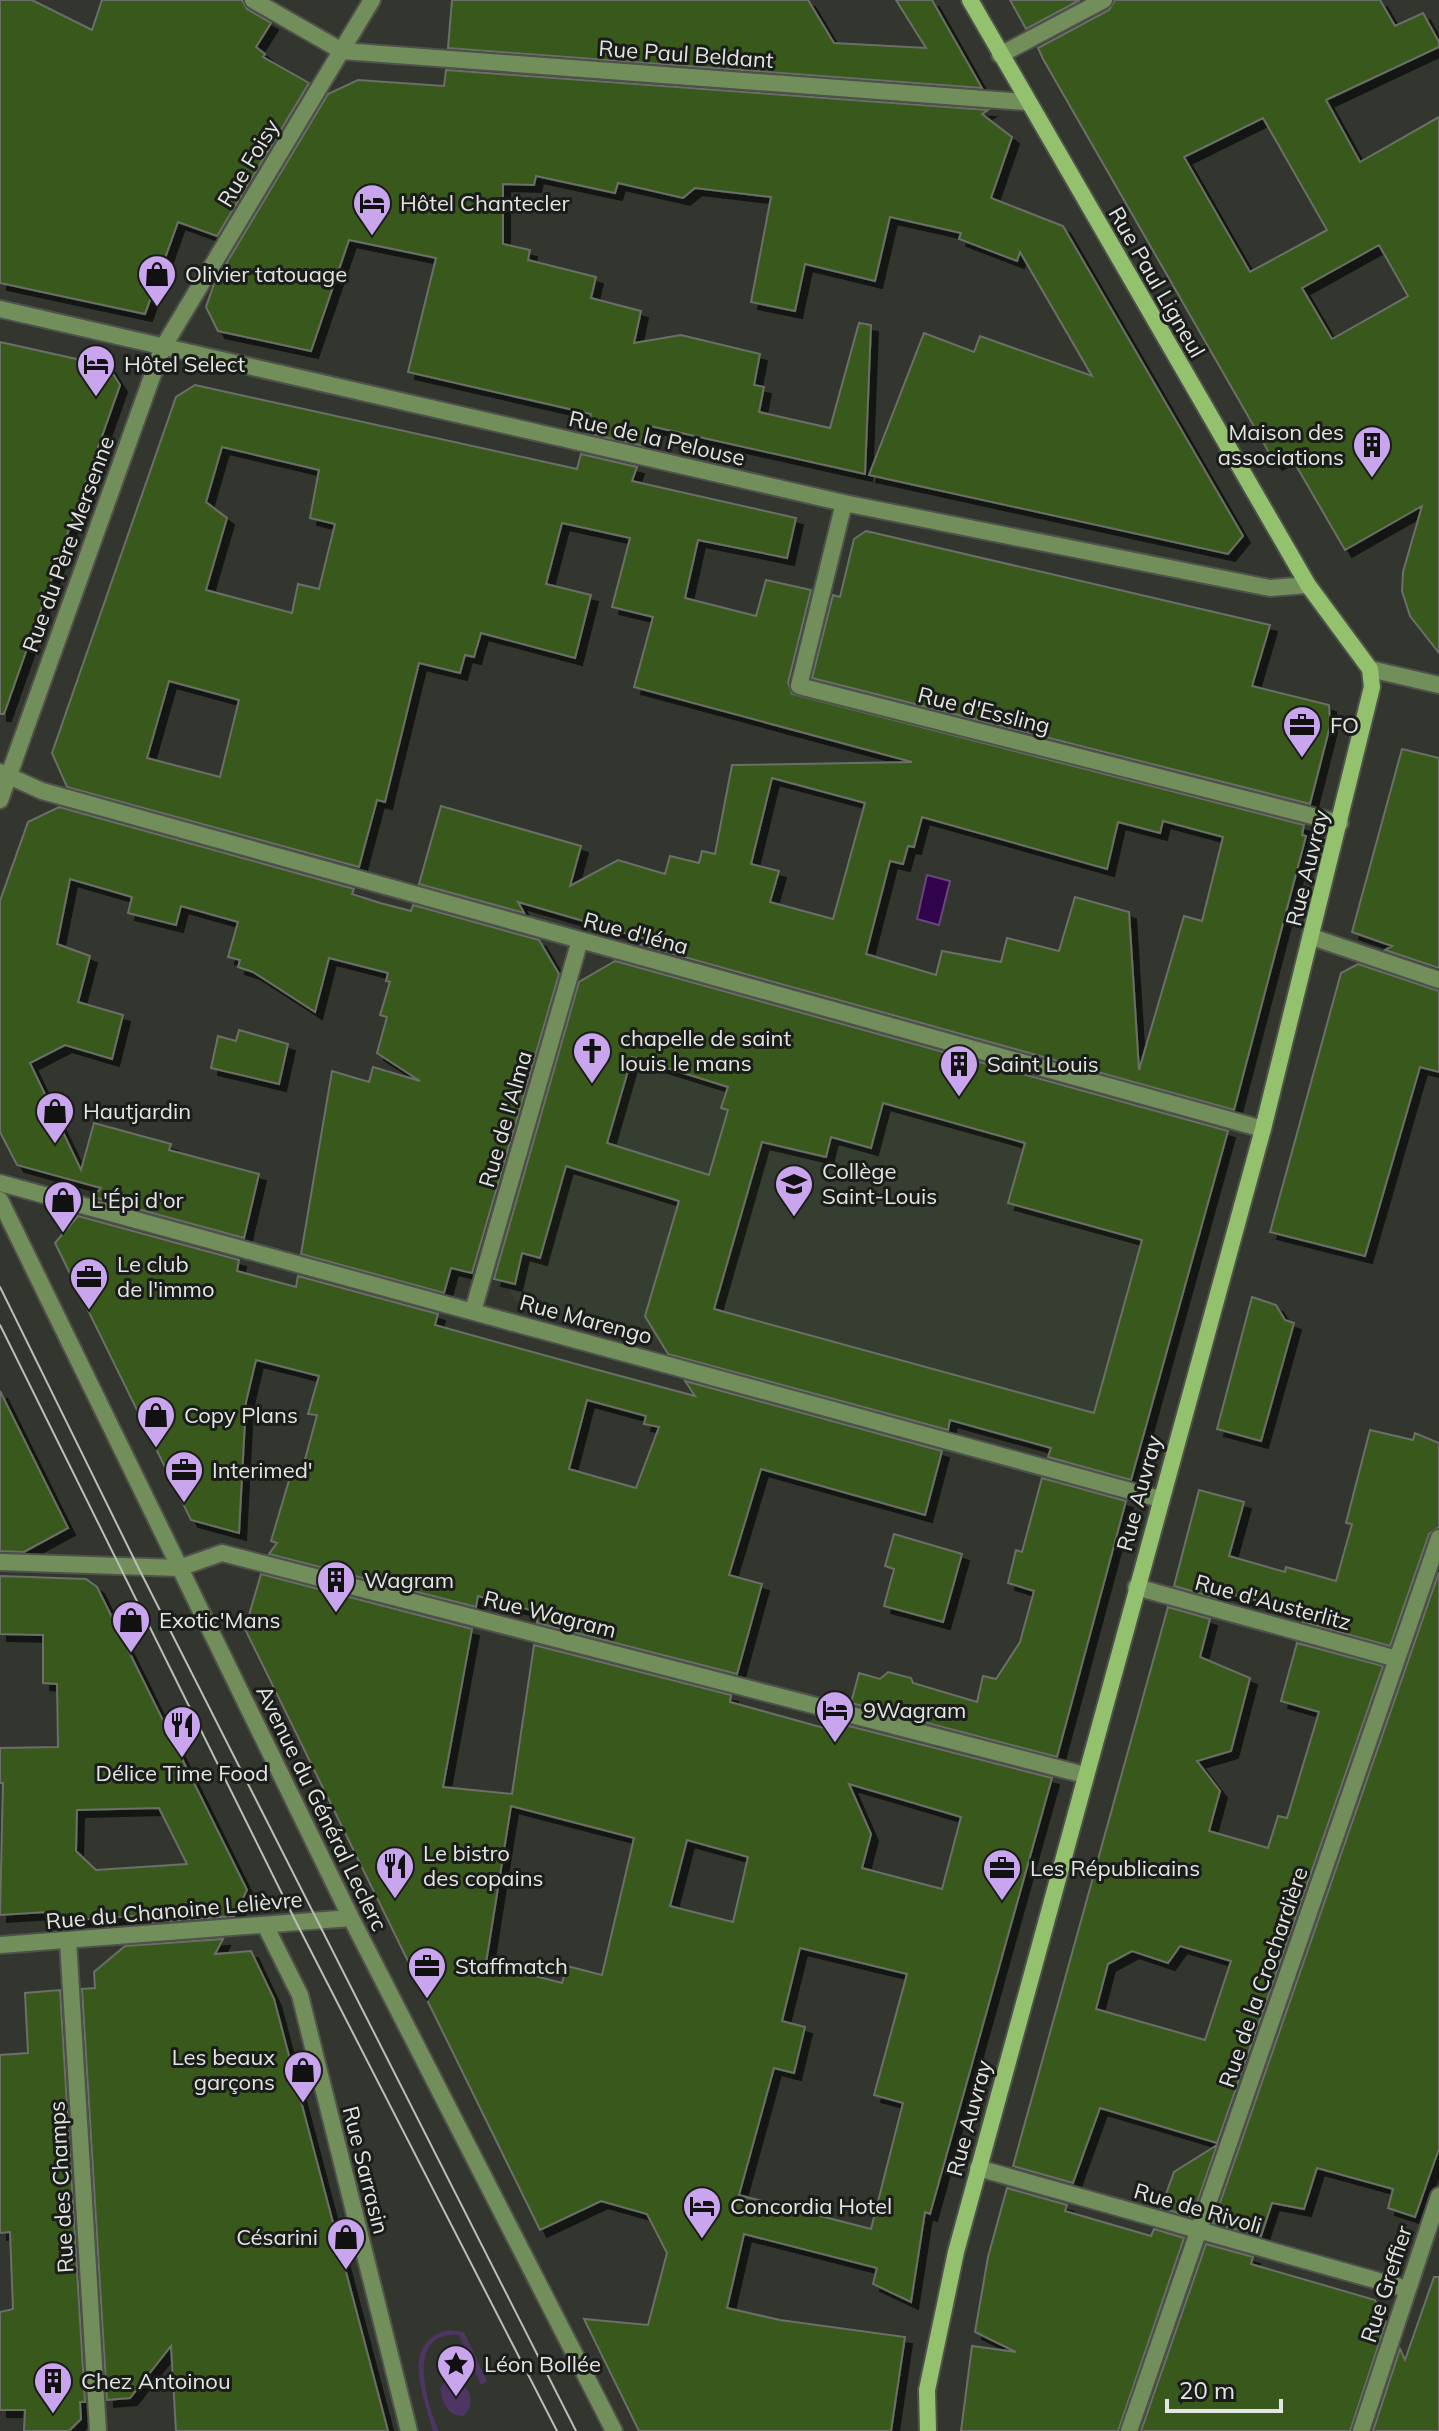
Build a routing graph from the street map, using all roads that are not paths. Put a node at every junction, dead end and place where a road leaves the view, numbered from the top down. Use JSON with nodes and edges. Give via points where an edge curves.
{"nodes":[{"id":1,"x":253,"y":0,"type":"edge"},
{"id":2,"x":372,"y":0,"type":"edge"},
{"id":3,"x":970,"y":0,"type":"edge"},
{"id":4,"x":1104,"y":0,"type":"edge"},
{"id":5,"x":342,"y":51,"type":"junction"},
{"id":6,"x":1000,"y":55,"type":"junction"},
{"id":7,"x":1026,"y":102,"type":"junction"},
{"id":8,"x":0,"y":309,"type":"edge"},
{"id":9,"x":162,"y":349,"type":"junction"},
{"id":10,"x":844,"y":503,"type":"junction"},
{"id":11,"x":1308,"y":585,"type":"junction"},
{"id":12,"x":1370,"y":669,"type":"junction"},
{"id":13,"x":1439,"y":685,"type":"edge"},
{"id":14,"x":4,"y":774,"type":"edge"},
{"id":15,"x":0,"y":800,"type":"edge"},
{"id":16,"x":1340,"y":823,"type":"junction"},
{"id":17,"x":1312,"y":937,"type":"junction"},
{"id":18,"x":580,"y":940,"type":"junction"},
{"id":19,"x":1439,"y":980,"type":"edge"},
{"id":20,"x":1263,"y":1129,"type":"junction"},
{"id":21,"x":0,"y":1183,"type":"edge"},
{"id":22,"x":0,"y":1200,"type":"edge"},
{"id":23,"x":473,"y":1311,"type":"junction"},
{"id":24,"x":1160,"y":1499,"type":"junction"},
{"id":25,"x":1439,"y":1538,"type":"edge"},
{"id":26,"x":0,"y":1562,"type":"edge"},
{"id":27,"x":179,"y":1568,"type":"junction"},
{"id":28,"x":1136,"y":1587,"type":"junction"},
{"id":29,"x":1397,"y":1659,"type":"junction"},
{"id":30,"x":1085,"y":1775,"type":"junction"},
{"id":31,"x":351,"y":1918,"type":"junction"},
{"id":32,"x":265,"y":1925,"type":"junction"},
{"id":33,"x":68,"y":1941,"type":"junction"},
{"id":34,"x":0,"y":1945,"type":"edge"},
{"id":35,"x":978,"y":2168,"type":"junction"},
{"id":36,"x":1439,"y":2196,"type":"edge"},
{"id":37,"x":1198,"y":2231,"type":"junction"},
{"id":38,"x":1407,"y":2289,"type":"junction"},
{"id":39,"x":98,"y":2431,"type":"edge"},
{"id":40,"x":409,"y":2431,"type":"edge"},
{"id":41,"x":614,"y":2431,"type":"edge"},
{"id":42,"x":928,"y":2431,"type":"edge"},
{"id":43,"x":1129,"y":2431,"type":"edge"},
{"id":44,"x":1361,"y":2431,"type":"edge"}],
"edges":[{"from":1,"to":5,"type":"street"},
{"from":2,"to":5,"type":"street","name":"Rue Foisy"},
{"from":3,"to":6,"type":"street","name":"Rue Paul Ligneul"},
{"from":4,"to":6,"type":"street"},
{"from":5,"to":7,"type":"street","name":"Rue Paul Beldant"},
{"from":5,"to":9,"type":"street","name":"Rue Foisy"},
{"from":6,"to":7,"type":"street","name":"Rue Paul Ligneul"},
{"from":7,"to":11,"type":"street","name":"Rue Paul Ligneul"},
{"from":8,"to":9,"type":"street","name":"Rue de la Pelouse"},
{"from":9,"to":10,"type":"street","name":"Rue de la Pelouse"},
{"from":9,"to":14,"type":"street","name":"Rue du Père Mersenne"},
{"from":10,"to":11,"type":"street","name":"Rue de la Pelouse","via":[[1270,588]]},
{"from":10,"to":16,"type":"street","name":"Rue d'Essling","via":[[799,686]]},
{"from":11,"to":12,"type":"street"},
{"from":12,"to":13,"type":"street"},
{"from":12,"to":16,"type":"street","name":"Rue Auvray","via":[[1370,705]]},
{"from":14,"to":15,"type":"street","name":"Rue du Père Mersenne"},
{"from":14,"to":18,"type":"street","name":"Rue d'Iéna","via":[[42,791]]},
{"from":16,"to":17,"type":"street","name":"Rue Auvray"},
{"from":17,"to":19,"type":"street"},
{"from":17,"to":20,"type":"street","name":"Rue Auvray"},
{"from":18,"to":20,"type":"street","name":"Rue d'Iéna"},
{"from":18,"to":23,"type":"street","name":"Rue de l'Alma"},
{"from":20,"to":24,"type":"street","name":"Rue Auvray"},
{"from":21,"to":23,"type":"street","name":"Rue Marengo"},
{"from":22,"to":27,"type":"street","name":"Avenue du Général Leclerc"},
{"from":23,"to":24,"type":"street","name":"Rue Marengo"},
{"from":24,"to":28,"type":"street","name":"Rue Auvray"},
{"from":25,"to":29,"type":"street","name":"Rue de la Crochardière"},
{"from":26,"to":27,"type":"street","name":"Rue Wagram"},
{"from":27,"to":30,"type":"street","name":"Rue Wagram","via":[[222,1553]]},
{"from":27,"to":31,"type":"street","name":"Avenue du Général Leclerc"},
{"from":28,"to":29,"type":"street","name":"Rue d'Austerlitz"},
{"from":28,"to":30,"type":"street","name":"Rue Auvray"},
{"from":29,"to":37,"type":"street","name":"Rue de la Crochardière"},
{"from":30,"to":35,"type":"street","name":"Rue Auvray"},
{"from":31,"to":32,"type":"street","name":"Rue du Chanoine Lelièvre"},
{"from":31,"to":41,"type":"street","name":"Avenue du Général Leclerc"},
{"from":32,"to":33,"type":"street","name":"Rue du Chanoine Lelièvre"},
{"from":32,"to":40,"type":"street","name":"Rue Sarrasin","via":[[300,1995]]},
{"from":33,"to":34,"type":"street","name":"Rue du Chanoine Lelièvre"},
{"from":33,"to":39,"type":"street","name":"Rue des Champs"},
{"from":35,"to":37,"type":"street","name":"Rue de Rivoli"},
{"from":35,"to":42,"type":"street","name":"Rue Auvray","via":[[927,2390]]},
{"from":36,"to":38,"type":"street","name":"Rue Greffier"},
{"from":37,"to":38,"type":"street","name":"Rue de Rivoli"},
{"from":37,"to":43,"type":"street","name":"Rue de la Crochardière"},
{"from":38,"to":44,"type":"street","name":"Rue Greffier"}]}
